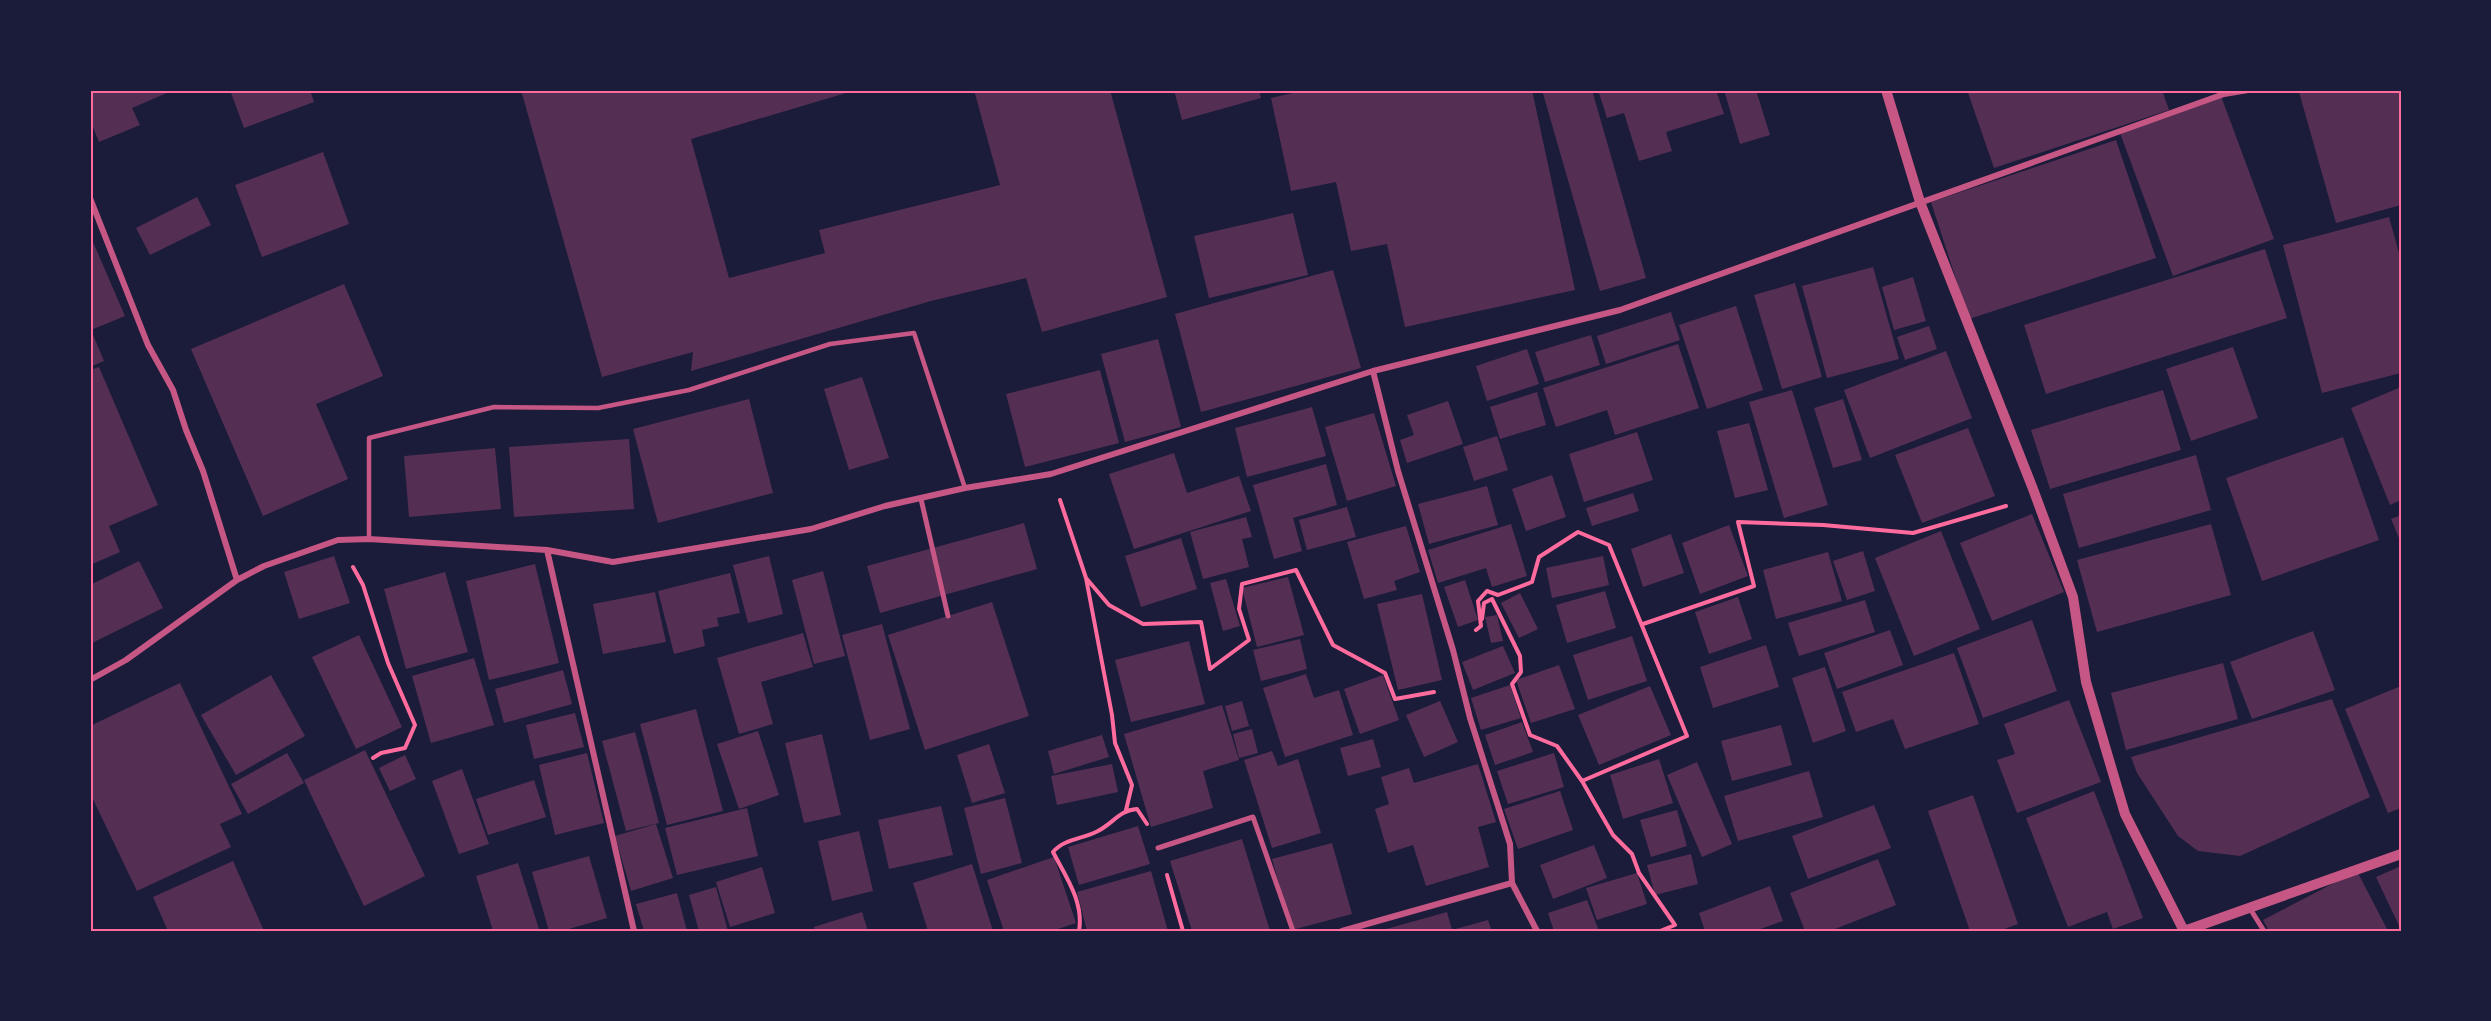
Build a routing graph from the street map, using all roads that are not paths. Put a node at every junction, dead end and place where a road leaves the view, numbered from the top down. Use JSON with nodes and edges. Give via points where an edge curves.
{"nodes":[{"id":1,"x":1886,"y":90,"type":"edge"},
{"id":2,"x":2248,"y":90,"type":"edge"},
{"id":3,"x":90,"y":198,"type":"edge"},
{"id":4,"x":1920,"y":202,"type":"junction"},
{"id":5,"x":1373,"y":371,"type":"junction"},
{"id":6,"x":965,"y":488,"type":"junction"},
{"id":7,"x":921,"y":499,"type":"junction"},
{"id":8,"x":369,"y":539,"type":"junction"},
{"id":9,"x":547,"y":550,"type":"junction"},
{"id":10,"x":237,"y":580,"type":"junction"},
{"id":11,"x":948,"y":616,"type":"dead end"},
{"id":12,"x":90,"y":680,"type":"edge"},
{"id":13,"x":1158,"y":848,"type":"road end"},
{"id":14,"x":2401,"y":854,"type":"edge"},
{"id":15,"x":1512,"y":883,"type":"junction"},
{"id":16,"x":2249,"y":906,"type":"junction"},
{"id":17,"x":634,"y":931,"type":"edge"},
{"id":18,"x":1293,"y":931,"type":"edge"},
{"id":19,"x":1342,"y":931,"type":"edge"},
{"id":20,"x":1537,"y":931,"type":"edge"},
{"id":21,"x":2183,"y":931,"type":"edge"},
{"id":22,"x":2264,"y":931,"type":"edge"}],
"edges":[{"from":1,"to":4,"type":"street"},
{"from":2,"to":4,"type":"street","via":[[2224,94]]},
{"from":3,"to":10,"type":"street","via":[[148,345],[173,390],[204,471]]},
{"from":4,"to":5,"type":"street","via":[[1620,310]]},
{"from":4,"to":21,"type":"street","via":[[2073,597],[2086,682],[2125,814]]},
{"from":5,"to":6,"type":"street","via":[[1051,474]]},
{"from":5,"to":15,"type":"street","via":[[1398,471],[1510,844]]},
{"from":6,"to":7,"type":"street"},
{"from":6,"to":8,"type":"lane","via":[[914,333],[830,344],[689,390],[598,408],[494,407],[369,438]]},
{"from":7,"to":9,"type":"street","via":[[811,529],[613,562]]},
{"from":7,"to":11,"type":"street"},
{"from":8,"to":9,"type":"street"},
{"from":8,"to":10,"type":"street","via":[[338,540],[264,566]]},
{"from":9,"to":17,"type":"street"},
{"from":10,"to":12,"type":"street","via":[[126,660]]},
{"from":13,"to":18,"type":"street","via":[[1253,817]]},
{"from":14,"to":16,"type":"street"},
{"from":15,"to":19,"type":"street"},
{"from":15,"to":20,"type":"street"},
{"from":16,"to":21,"type":"street"},
{"from":16,"to":22,"type":"street"}]}
